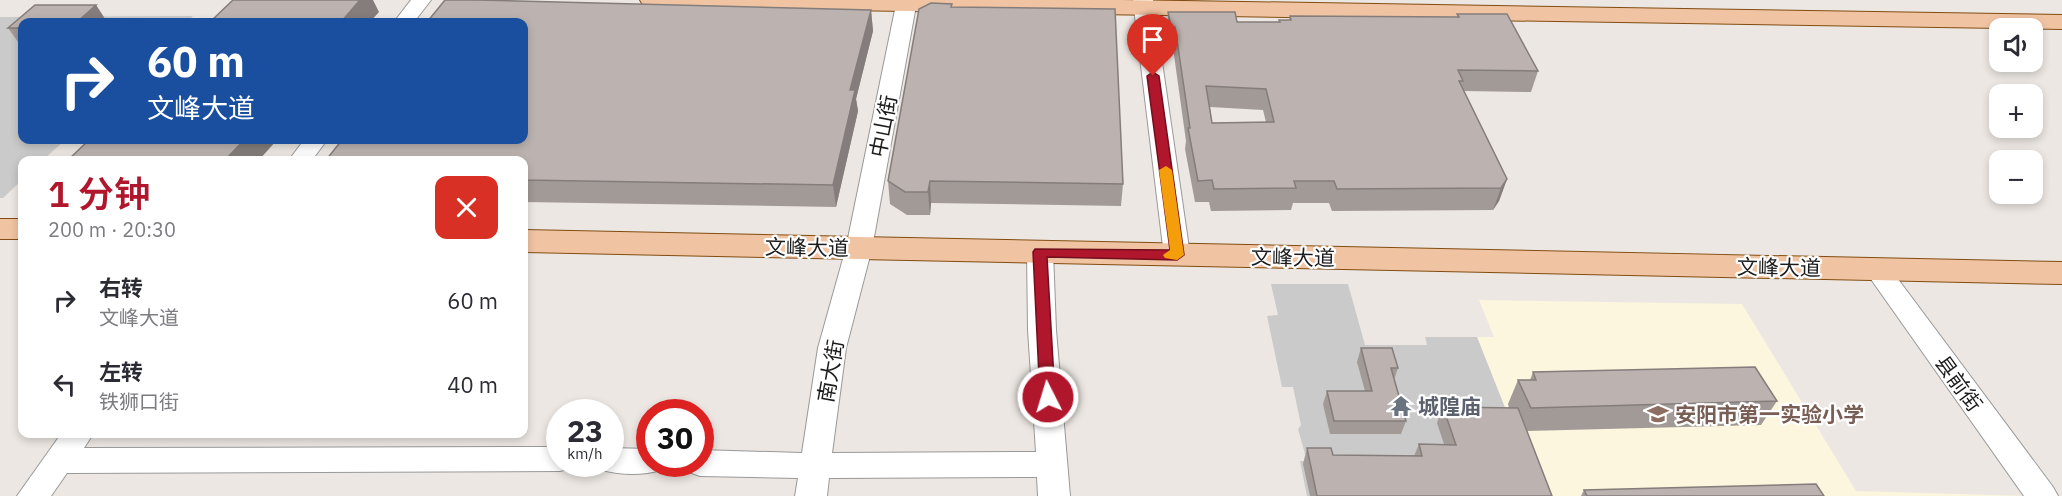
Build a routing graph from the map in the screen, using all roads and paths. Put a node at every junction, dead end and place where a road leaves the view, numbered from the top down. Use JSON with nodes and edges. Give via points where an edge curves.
{"nodes":[{"id":1,"x":421,"y":0,"type":"edge"},
{"id":2,"x":652,"y":0,"type":"edge"},
{"id":3,"x":669,"y":0,"type":"edge"},
{"id":4,"x":907,"y":2,"type":"edge"},
{"id":5,"x":1144,"y":4,"type":"edge"},
{"id":6,"x":407,"y":18,"type":"edge"},
{"id":7,"x":2062,"y":22,"type":"edge"},
{"id":8,"x":313,"y":144,"type":"edge"},
{"id":9,"x":303,"y":156,"type":"edge"},
{"id":10,"x":0,"y":229,"type":"edge"},
{"id":11,"x":18,"y":229,"type":"edge"},
{"id":12,"x":528,"y":241,"type":"edge"},
{"id":13,"x":859,"y":248,"type":"junction"},
{"id":14,"x":1040,"y":252,"type":"junction"},
{"id":15,"x":1177,"y":255,"type":"junction"},
{"id":16,"x":1877,"y":269,"type":"junction"},
{"id":17,"x":2062,"y":273,"type":"edge"},
{"id":18,"x":75,"y":438,"type":"edge"},
{"id":19,"x":546,"y":459,"type":"edge"},
{"id":20,"x":58,"y":461,"type":"junction"},
{"id":21,"x":714,"y":462,"type":"edge"},
{"id":22,"x":1053,"y":464,"type":"junction"},
{"id":23,"x":815,"y":466,"type":"junction"},
{"id":24,"x":33,"y":496,"type":"edge"},
{"id":25,"x":811,"y":496,"type":"edge"},
{"id":26,"x":1054,"y":496,"type":"edge"},
{"id":27,"x":2042,"y":496,"type":"edge"}],
"edges":[{"from":1,"to":6,"type":"street"},
{"from":2,"to":3,"type":"main road"},
{"from":3,"to":4,"type":"main road"},
{"from":4,"to":5,"type":"main road"},
{"from":4,"to":13,"type":"street","name":"中山街"},
{"from":5,"to":7,"type":"main road"},
{"from":5,"to":15,"type":"street"},
{"from":8,"to":9,"type":"street"},
{"from":10,"to":11,"type":"main road"},
{"from":12,"to":13,"type":"main road","name":"文峰大道"},
{"from":13,"to":14,"type":"main road","name":"文峰大道"},
{"from":13,"to":23,"type":"street","name":"南大街","via":[[832,348]]},
{"from":14,"to":15,"type":"main road","name":"文峰大道"},
{"from":14,"to":22,"type":"street"},
{"from":15,"to":16,"type":"main road","name":"文峰大道"},
{"from":16,"to":17,"type":"main road","name":"文峰大道"},
{"from":16,"to":27,"type":"street","name":"县前街"},
{"from":18,"to":20,"type":"street"},
{"from":19,"to":20,"type":"street"},
{"from":20,"to":24,"type":"street"},
{"from":21,"to":23,"type":"street"},
{"from":22,"to":23,"type":"street"},
{"from":22,"to":26,"type":"street"},
{"from":23,"to":25,"type":"street","name":"南大街"}]}
